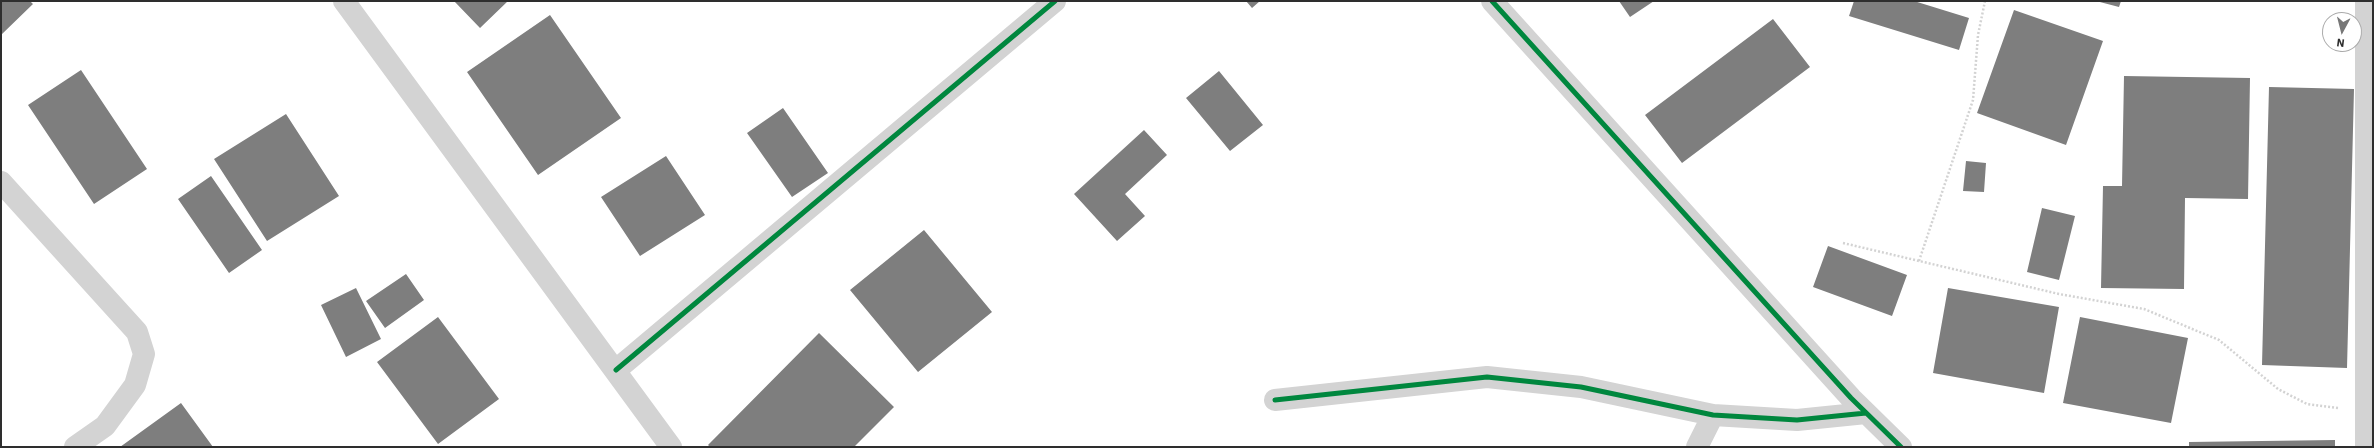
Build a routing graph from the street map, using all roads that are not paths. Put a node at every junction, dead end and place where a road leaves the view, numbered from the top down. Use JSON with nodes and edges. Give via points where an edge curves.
{"nodes":[{"id":1,"x":344,"y":1,"type":"edge"},
{"id":2,"x":1055,"y":1,"type":"edge"},
{"id":3,"x":1492,"y":1,"type":"edge"},
{"id":4,"x":2366,"y":1,"type":"edge"},
{"id":5,"x":1,"y":182,"type":"edge"},
{"id":6,"x":616,"y":370,"type":"junction"},
{"id":7,"x":1275,"y":400,"type":"dead end"},
{"id":8,"x":1866,"y":413,"type":"junction"},
{"id":9,"x":1713,"y":416,"type":"junction"},
{"id":10,"x":75,"y":447,"type":"edge"},
{"id":11,"x":671,"y":447,"type":"edge"},
{"id":12,"x":1697,"y":447,"type":"edge"},
{"id":13,"x":1901,"y":447,"type":"edge"},
{"id":14,"x":2366,"y":447,"type":"edge"}],
"edges":[{"from":1,"to":6,"type":"street"},
{"from":2,"to":6,"type":"street"},
{"from":3,"to":8,"type":"street"},
{"from":4,"to":14,"type":"street"},
{"from":5,"to":10,"type":"street","via":[[137,332],[144,354],[135,385],[105,426]]},
{"from":6,"to":11,"type":"street"},
{"from":7,"to":9,"type":"street","via":[[1487,378],[1582,387]]},
{"from":8,"to":9,"type":"street","via":[[1797,420]]},
{"from":8,"to":13,"type":"street"},
{"from":9,"to":12,"type":"street"}]}
